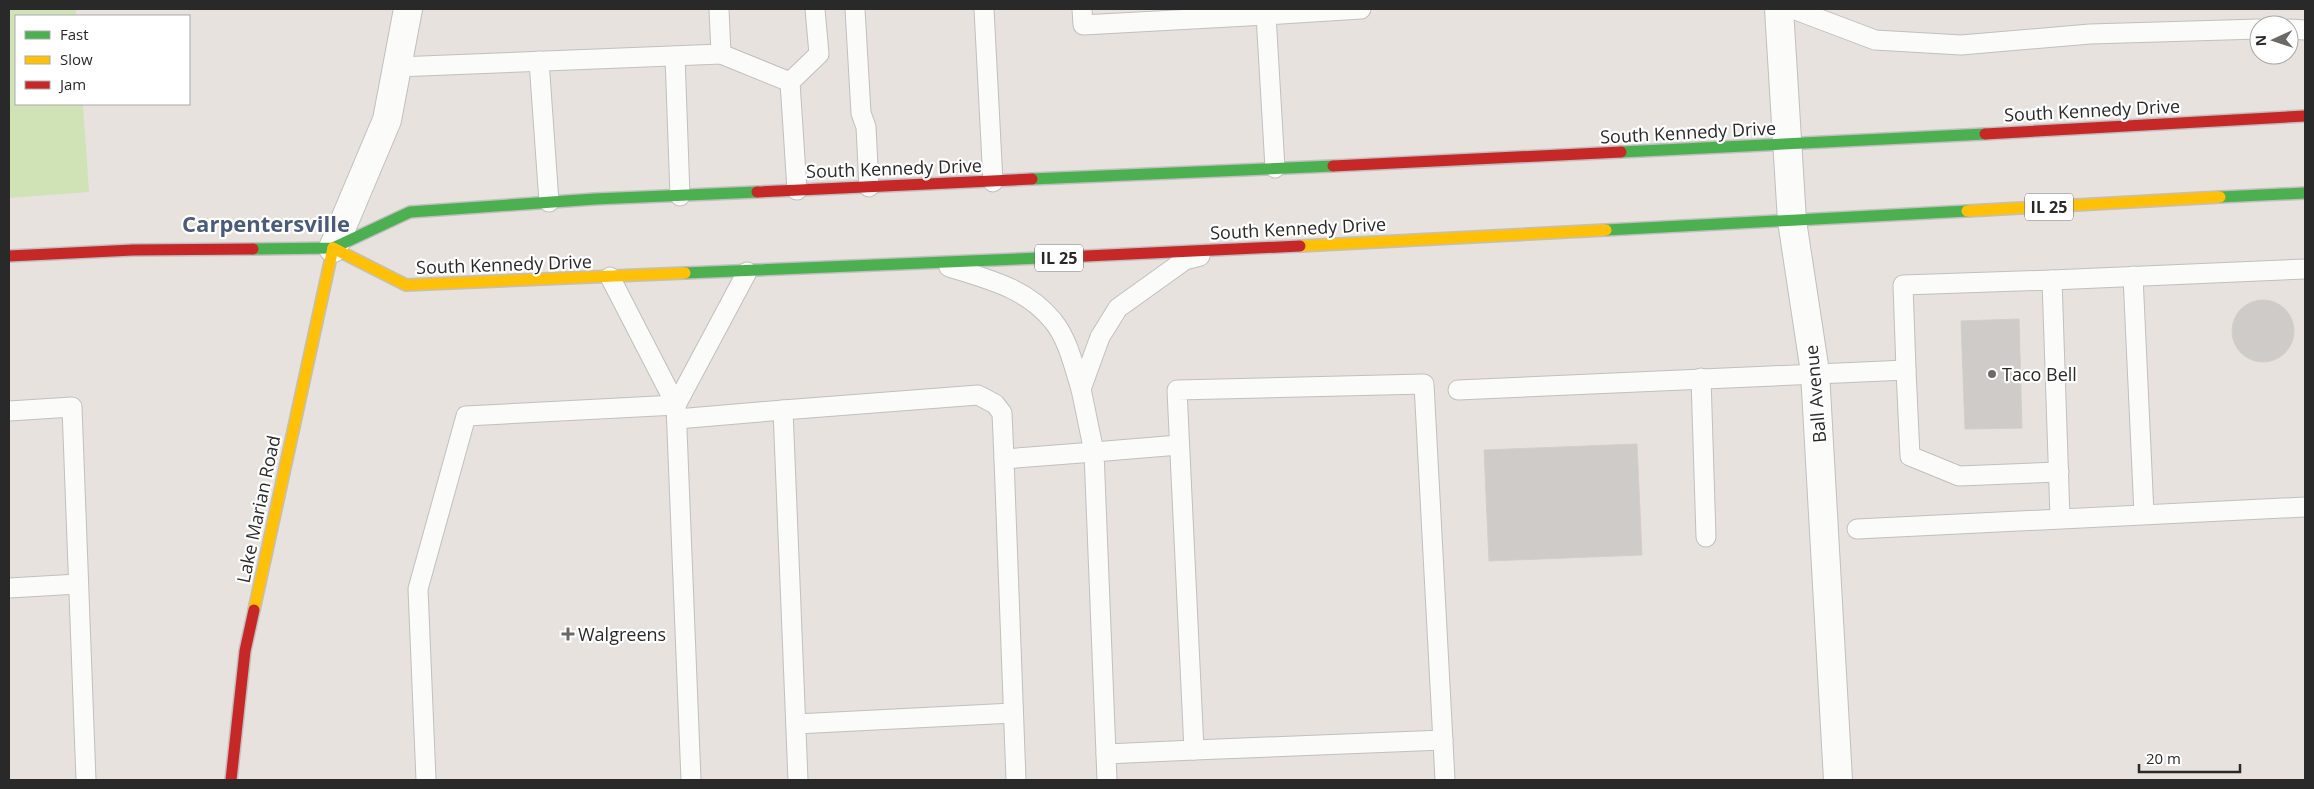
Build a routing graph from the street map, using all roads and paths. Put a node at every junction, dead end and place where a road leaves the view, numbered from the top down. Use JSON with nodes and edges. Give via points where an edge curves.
{"nodes":[{"id":1,"x":408,"y":9,"type":"edge"},
{"id":2,"x":719,"y":9,"type":"edge"},
{"id":3,"x":816,"y":9,"type":"edge"},
{"id":4,"x":854,"y":9,"type":"edge"},
{"id":5,"x":984,"y":9,"type":"edge"},
{"id":6,"x":1082,"y":9,"type":"edge"},
{"id":7,"x":1361,"y":9,"type":"edge"},
{"id":8,"x":1779,"y":9,"type":"edge"},
{"id":9,"x":1793,"y":9,"type":"edge"},
{"id":10,"x":1266,"y":15,"type":"junction"},
{"id":11,"x":2249,"y":29,"type":"edge"},
{"id":12,"x":721,"y":54,"type":"junction"},
{"id":13,"x":675,"y":56,"type":"junction"},
{"id":14,"x":539,"y":61,"type":"junction"},
{"id":15,"x":397,"y":67,"type":"junction"},
{"id":16,"x":790,"y":82,"type":"junction"},
{"id":17,"x":2305,"y":116,"type":"edge"},
{"id":18,"x":1787,"y":145,"type":"junction"},
{"id":19,"x":1275,"y":168,"type":"junction"},
{"id":20,"x":993,"y":182,"type":"junction"},
{"id":21,"x":869,"y":187,"type":"junction"},
{"id":22,"x":797,"y":190,"type":"junction"},
{"id":23,"x":2305,"y":193,"type":"edge"},
{"id":24,"x":680,"y":196,"type":"junction"},
{"id":25,"x":549,"y":202,"type":"junction"},
{"id":26,"x":1792,"y":221,"type":"junction"},
{"id":27,"x":334,"y":248,"type":"junction"},
{"id":28,"x":1220,"y":250,"type":"junction"},
{"id":29,"x":9,"y":256,"type":"edge"},
{"id":30,"x":938,"y":263,"type":"junction"},
{"id":31,"x":2305,"y":269,"type":"edge"},
{"id":32,"x":747,"y":272,"type":"junction"},
{"id":33,"x":2133,"y":276,"type":"junction"},
{"id":34,"x":610,"y":277,"type":"junction"},
{"id":35,"x":2052,"y":280,"type":"junction"},
{"id":36,"x":1906,"y":370,"type":"junction"},
{"id":37,"x":1815,"y":372,"type":"junction"},
{"id":38,"x":1701,"y":378,"type":"junction"},
{"id":39,"x":1082,"y":389,"type":"junction"},
{"id":40,"x":1458,"y":390,"type":"dead end"},
{"id":41,"x":783,"y":410,"type":"junction"},
{"id":42,"x":9,"y":411,"type":"edge"},
{"id":43,"x":676,"y":412,"type":"junction"},
{"id":44,"x":1179,"y":445,"type":"junction"},
{"id":45,"x":1094,"y":452,"type":"junction"},
{"id":46,"x":1004,"y":459,"type":"junction"},
{"id":47,"x":2059,"y":472,"type":"junction"},
{"id":48,"x":2305,"y":507,"type":"edge"},
{"id":49,"x":2144,"y":514,"type":"junction"},
{"id":50,"x":2060,"y":518,"type":"junction"},
{"id":51,"x":1857,"y":529,"type":"dead end"},
{"id":52,"x":1706,"y":537,"type":"dead end"},
{"id":53,"x":78,"y":584,"type":"junction"},
{"id":54,"x":9,"y":588,"type":"edge"},
{"id":55,"x":1012,"y":712,"type":"junction"},
{"id":56,"x":796,"y":724,"type":"junction"},
{"id":57,"x":1443,"y":740,"type":"junction"},
{"id":58,"x":1194,"y":750,"type":"junction"},
{"id":59,"x":1106,"y":754,"type":"junction"},
{"id":60,"x":86,"y":780,"type":"edge"},
{"id":61,"x":231,"y":780,"type":"edge"},
{"id":62,"x":426,"y":780,"type":"edge"},
{"id":63,"x":691,"y":780,"type":"edge"},
{"id":64,"x":798,"y":780,"type":"edge"},
{"id":65,"x":1016,"y":780,"type":"edge"},
{"id":66,"x":1107,"y":780,"type":"edge"},
{"id":67,"x":1445,"y":780,"type":"edge"},
{"id":68,"x":1838,"y":780,"type":"edge"}],
"edges":[{"from":1,"to":15,"type":"street"},
{"from":2,"to":12,"type":"lane"},
{"from":3,"to":16,"type":"lane","via":[[819,54]]},
{"from":4,"to":21,"type":"lane"},
{"from":5,"to":20,"type":"lane"},
{"from":6,"to":10,"type":"lane","via":[[1083,25]]},
{"from":7,"to":10,"type":"lane"},
{"from":8,"to":18,"type":"street","name":"Ball Avenue"},
{"from":9,"to":11,"type":"lane","via":[[1874,40],[1961,45],[2090,34]]},
{"from":10,"to":19,"type":"lane"},
{"from":12,"to":13,"type":"lane"},
{"from":12,"to":16,"type":"lane"},
{"from":13,"to":14,"type":"lane"},
{"from":13,"to":24,"type":"lane"},
{"from":14,"to":15,"type":"lane"},
{"from":14,"to":25,"type":"lane"},
{"from":15,"to":27,"type":"street","via":[[387,120]]},
{"from":16,"to":22,"type":"lane"},
{"from":17,"to":18,"type":"main road","name":"South Kennedy Drive","number":"IL 25"},
{"from":18,"to":19,"type":"main road","name":"South Kennedy Drive","number":"IL 25"},
{"from":18,"to":26,"type":"street","name":"Ball Avenue"},
{"from":19,"to":20,"type":"main road","name":"South Kennedy Drive","number":"IL 25"},
{"from":20,"to":21,"type":"main road","name":"South Kennedy Drive","number":"IL 25"},
{"from":21,"to":22,"type":"main road","name":"South Kennedy Drive","number":"IL 25"},
{"from":22,"to":24,"type":"main road","name":"South Kennedy Drive","number":"IL 25"},
{"from":23,"to":26,"type":"main road","name":"South Kennedy Drive","number":"IL 25"},
{"from":24,"to":25,"type":"main road","name":"South Kennedy Drive","number":"IL 25"},
{"from":25,"to":27,"type":"main road","name":"South Kennedy Drive","number":"IL 25","via":[[410,212]]},
{"from":26,"to":28,"type":"main road","name":"South Kennedy Drive","number":"IL 25"},
{"from":26,"to":37,"type":"street","name":"Ball Avenue"},
{"from":27,"to":29,"type":"main road","number":"IL 25","via":[[133,250]]},
{"from":27,"to":34,"type":"main road","name":"South Kennedy Drive","number":"IL 25","via":[[406,285]]},
{"from":27,"to":61,"type":"main road","name":"Lake Marian Road","via":[[245,651]]},
{"from":28,"to":30,"type":"main road","name":"South Kennedy Drive","number":"IL 25"},
{"from":28,"to":39,"type":"lane","via":[[1185,260],[1118,308],[1100,337]]},
{"from":30,"to":32,"type":"main road","name":"South Kennedy Drive","number":"IL 25"},
{"from":30,"to":39,"type":"lane","via":[[1013,288],[1039,307],[1054,322]]},
{"from":31,"to":33,"type":"lane"},
{"from":32,"to":34,"type":"main road","name":"South Kennedy Drive","number":"IL 25"},
{"from":32,"to":43,"type":"lane"},
{"from":33,"to":35,"type":"lane"},
{"from":33,"to":49,"type":"lane"},
{"from":34,"to":43,"type":"lane"},
{"from":35,"to":36,"type":"lane","via":[[1903,286]]},
{"from":35,"to":47,"type":"lane"},
{"from":36,"to":37,"type":"lane"},
{"from":36,"to":47,"type":"lane","via":[[1910,456],[1959,476]]},
{"from":37,"to":38,"type":"lane"},
{"from":37,"to":68,"type":"street","name":"Ball Avenue"},
{"from":38,"to":40,"type":"lane"},
{"from":38,"to":52,"type":"lane"},
{"from":39,"to":45,"type":"lane"},
{"from":41,"to":43,"type":"lane"},
{"from":41,"to":46,"type":"lane","via":[[978,395],[1002,412]]},
{"from":41,"to":56,"type":"lane"},
{"from":42,"to":53,"type":"lane","via":[[72,407]]},
{"from":43,"to":62,"type":"lane","via":[[466,416],[418,589]]},
{"from":43,"to":63,"type":"lane"},
{"from":44,"to":45,"type":"lane"},
{"from":44,"to":57,"type":"lane","via":[[1177,390],[1424,384]]},
{"from":44,"to":58,"type":"lane"},
{"from":45,"to":46,"type":"lane"},
{"from":45,"to":59,"type":"lane"},
{"from":46,"to":55,"type":"lane"},
{"from":47,"to":50,"type":"lane"},
{"from":48,"to":49,"type":"lane"},
{"from":49,"to":50,"type":"lane"},
{"from":50,"to":51,"type":"lane"},
{"from":53,"to":54,"type":"lane"},
{"from":53,"to":60,"type":"lane"},
{"from":55,"to":56,"type":"lane"},
{"from":55,"to":65,"type":"lane"},
{"from":56,"to":64,"type":"lane"},
{"from":57,"to":58,"type":"lane"},
{"from":57,"to":67,"type":"lane"},
{"from":58,"to":59,"type":"lane"},
{"from":59,"to":66,"type":"lane"}]}
